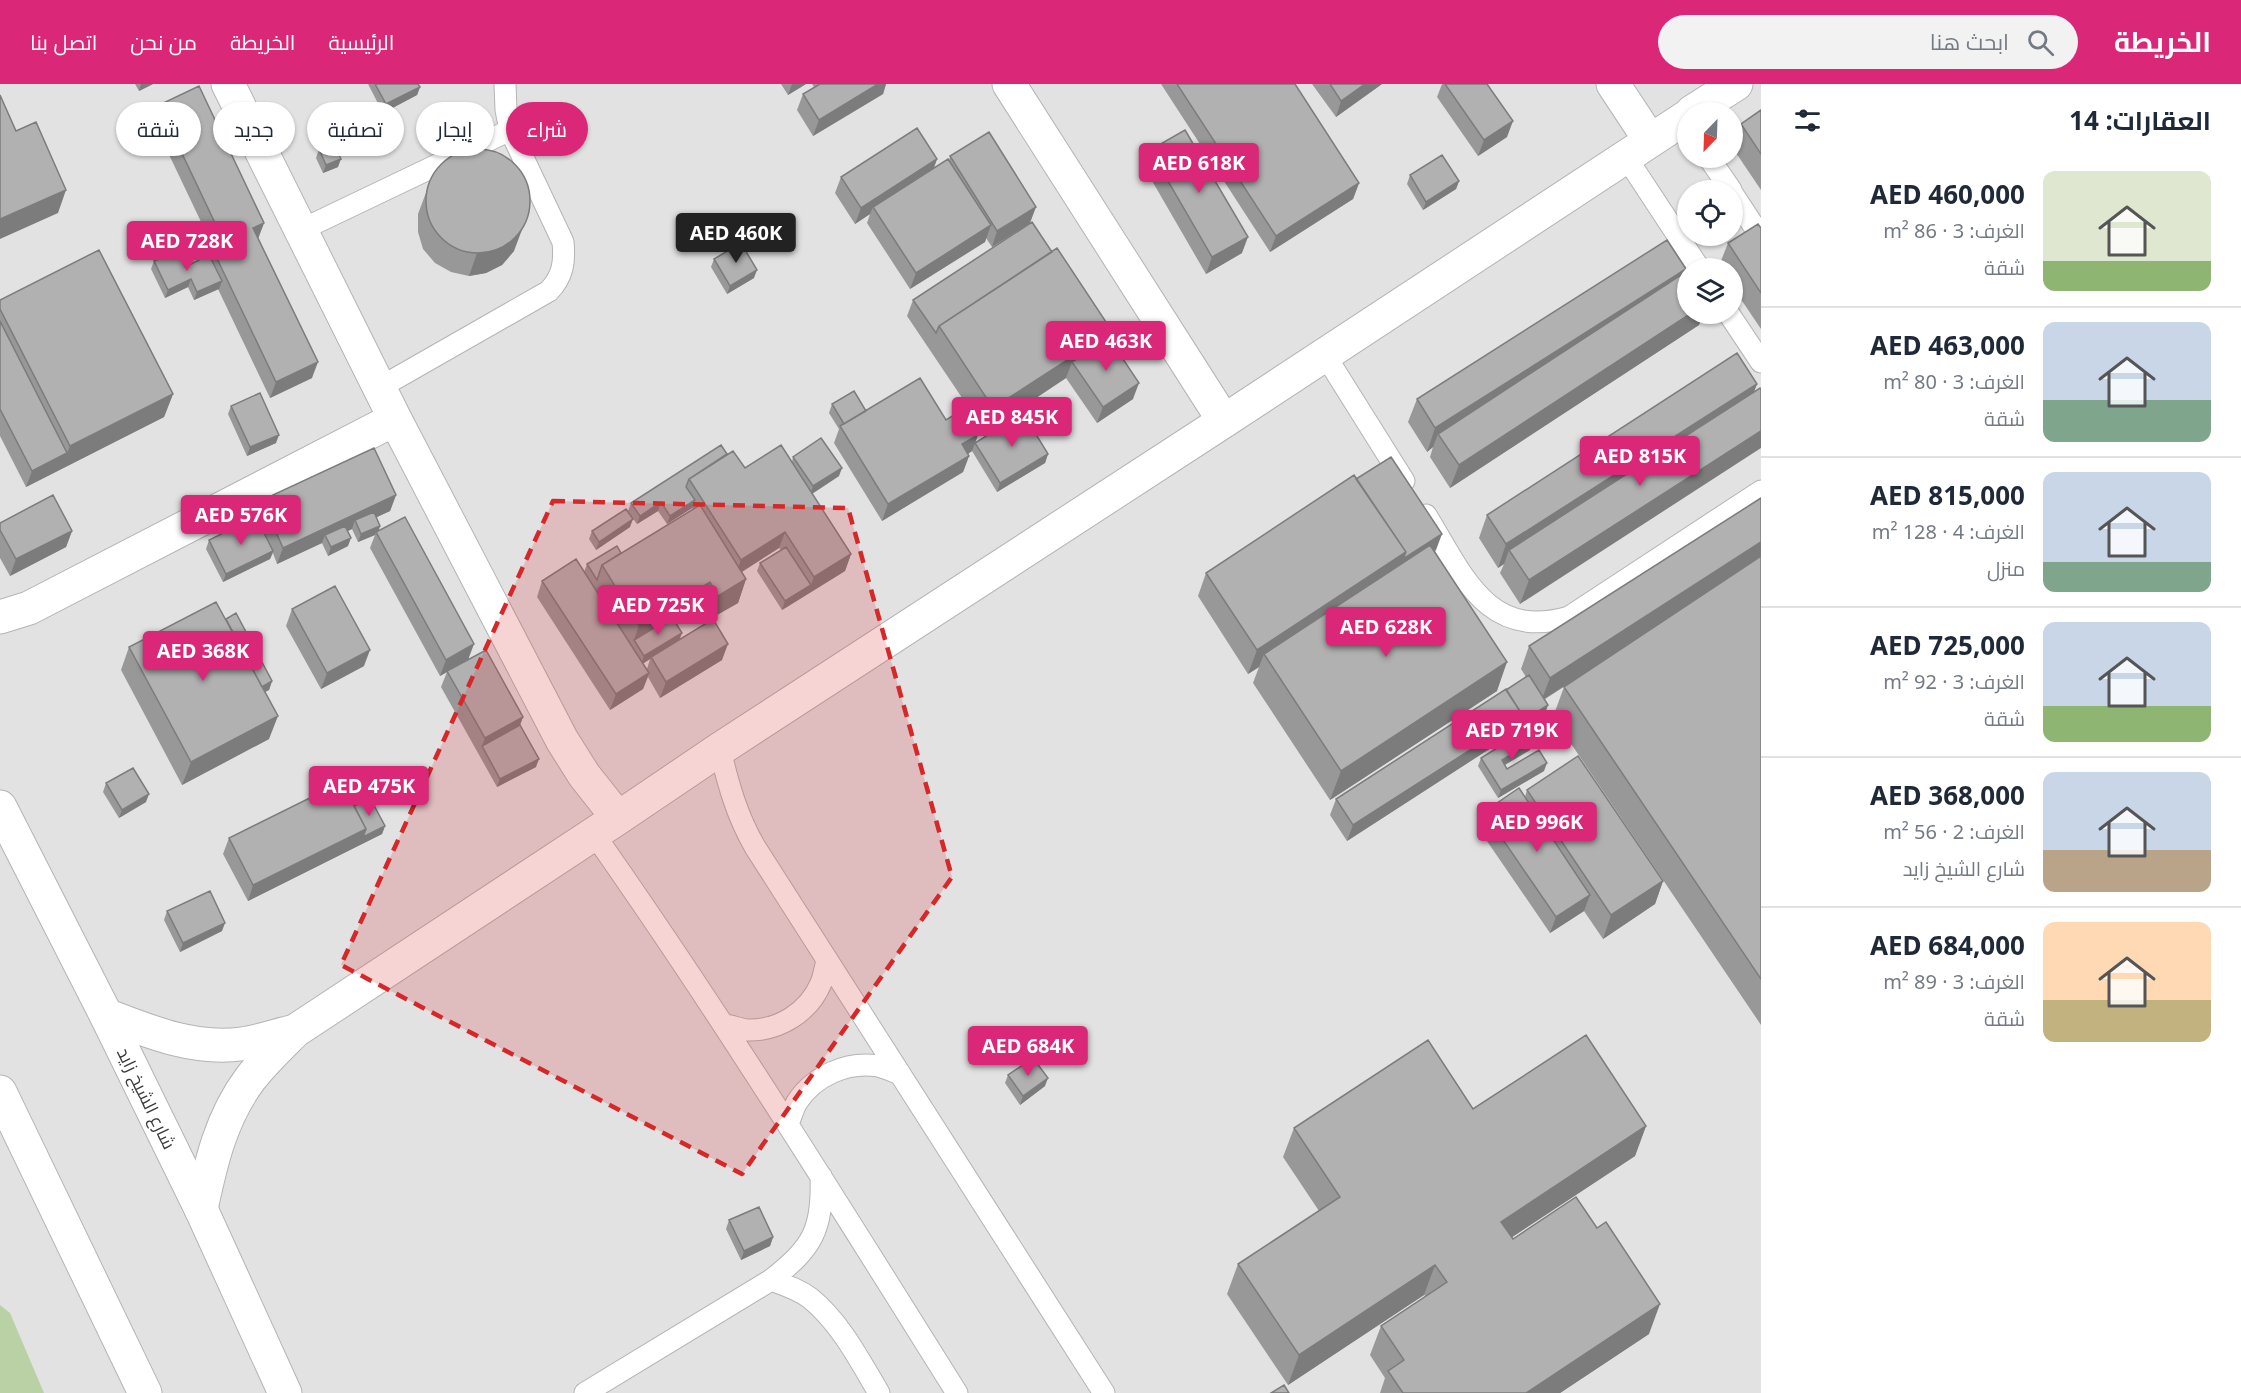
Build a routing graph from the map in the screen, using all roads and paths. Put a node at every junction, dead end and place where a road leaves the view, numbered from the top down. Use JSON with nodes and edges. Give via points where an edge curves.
{"nodes":[{"id":1,"x":228,"y":84,"type":"edge"},
{"id":2,"x":505,"y":84,"type":"edge"},
{"id":3,"x":1009,"y":84,"type":"edge"},
{"id":4,"x":1613,"y":84,"type":"edge"},
{"id":5,"x":1736,"y":84,"type":"edge"},
{"id":6,"x":1711,"y":102,"type":"edge"},
{"id":7,"x":506,"y":110,"type":"edge"},
{"id":8,"x":1677,"y":125,"type":"edge"},
{"id":9,"x":506,"y":132,"type":"edge"},
{"id":10,"x":1638,"y":149,"type":"junction"},
{"id":11,"x":522,"y":156,"type":"edge"},
{"id":12,"x":1743,"y":209,"type":"edge"},
{"id":13,"x":301,"y":230,"type":"junction"},
{"id":14,"x":1761,"y":237,"type":"edge"},
{"id":15,"x":1694,"y":258,"type":"edge"},
{"id":16,"x":1736,"y":324,"type":"edge"},
{"id":17,"x":1325,"y":355,"type":"junction"},
{"id":18,"x":1761,"y":362,"type":"edge"},
{"id":19,"x":379,"y":388,"type":"junction"},
{"id":20,"x":394,"y":419,"type":"junction"},
{"id":21,"x":1224,"y":421,"type":"junction"},
{"id":22,"x":1761,"y":491,"type":"edge"},
{"id":23,"x":0,"y":617,"type":"edge"},
{"id":24,"x":720,"y":748,"type":"junction"},
{"id":25,"x":0,"y":807,"type":"edge"},
{"id":26,"x":606,"y":826,"type":"junction"},
{"id":27,"x":827,"y":960,"type":"junction"},
{"id":28,"x":106,"y":1015,"type":"junction"},
{"id":29,"x":725,"y":1025,"type":"junction"},
{"id":30,"x":295,"y":1031,"type":"junction"},
{"id":31,"x":900,"y":1074,"type":"junction"},
{"id":32,"x":0,"y":1092,"type":"edge"},
{"id":33,"x":788,"y":1124,"type":"junction"},
{"id":34,"x":821,"y":1176,"type":"junction"},
{"id":35,"x":201,"y":1209,"type":"junction"},
{"id":36,"x":771,"y":1280,"type":"junction"},
{"id":37,"x":145,"y":1393,"type":"edge"},
{"id":38,"x":285,"y":1393,"type":"edge"},
{"id":39,"x":585,"y":1393,"type":"edge"},
{"id":40,"x":879,"y":1393,"type":"edge"},
{"id":41,"x":957,"y":1393,"type":"edge"},
{"id":42,"x":1104,"y":1393,"type":"edge"}],
"edges":[{"from":1,"to":13,"type":"street"},
{"from":2,"to":7,"type":"lane"},
{"from":3,"to":21,"type":"street"},
{"from":4,"to":10,"type":"street"},
{"from":5,"to":6,"type":"street"},
{"from":8,"to":10,"type":"street"},
{"from":9,"to":13,"type":"lane"},
{"from":10,"to":15,"type":"lane"},
{"from":10,"to":17,"type":"street"},
{"from":11,"to":19,"type":"lane","via":[[563,242],[565,257],[557,282],[549,291]]},
{"from":12,"to":14,"type":"lane"},
{"from":13,"to":19,"type":"street"},
{"from":16,"to":18,"type":"lane"},
{"from":17,"to":21,"type":"street"},
{"from":17,"to":22,"type":"lane","via":[[1475,594],[1502,615],[1519,621],[1553,622],[1569,617]]},
{"from":19,"to":20,"type":"street"},
{"from":20,"to":23,"type":"street","via":[[29,608]]},
{"from":20,"to":26,"type":"street","via":[[584,775]]},
{"from":21,"to":24,"type":"street"},
{"from":24,"to":26,"type":"street"},
{"from":24,"to":27,"type":"lane","via":[[742,824]]},
{"from":25,"to":28,"type":"street","name":"شارع الشيخ زايد"},
{"from":26,"to":29,"type":"lane"},
{"from":26,"to":30,"type":"street"},
{"from":27,"to":29,"type":"lane","via":[[821,983],[809,1003],[792,1019],[747,1030]]},
{"from":27,"to":31,"type":"lane"},
{"from":28,"to":30,"type":"street","via":[[157,1035],[200,1044],[243,1044]]},
{"from":28,"to":35,"type":"street","name":"شارع الشيخ زايد"},
{"from":29,"to":33,"type":"lane"},
{"from":30,"to":35,"type":"street","via":[[252,1077],[228,1114],[213,1155]]},
{"from":31,"to":33,"type":"lane","via":[[878,1066],[831,1072],[812,1085],[797,1103]]},
{"from":31,"to":42,"type":"lane"},
{"from":32,"to":37,"type":"street"},
{"from":33,"to":34,"type":"lane"},
{"from":34,"to":36,"type":"lane","via":[[822,1206],[813,1236],[796,1261]]},
{"from":34,"to":41,"type":"lane"},
{"from":35,"to":38,"type":"street","name":"شارع الشيخ زايد"},
{"from":36,"to":39,"type":"lane"},
{"from":36,"to":40,"type":"lane","via":[[791,1287],[824,1312]]}]}
